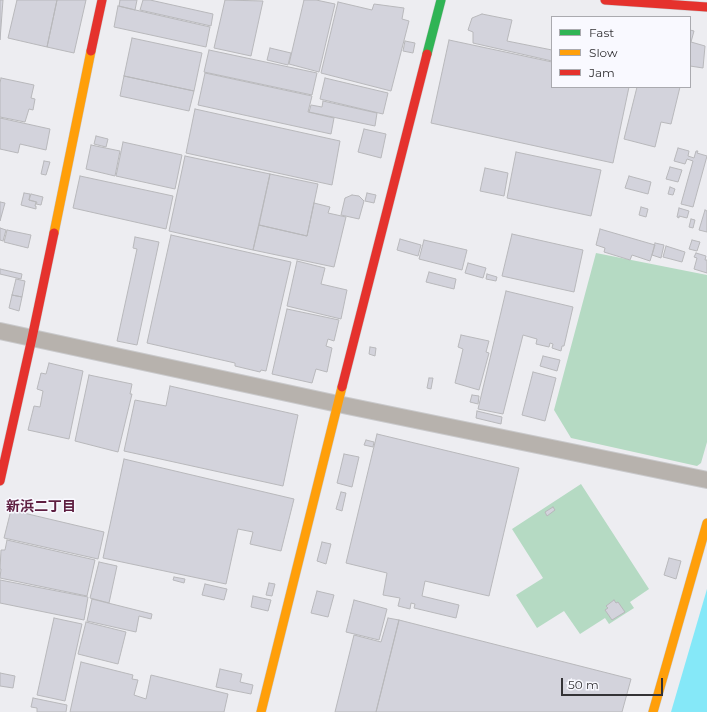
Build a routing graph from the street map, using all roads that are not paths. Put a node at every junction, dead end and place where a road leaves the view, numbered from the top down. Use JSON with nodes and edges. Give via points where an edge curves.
{"nodes":[{"id":1,"x":102,"y":0,"type":"edge"},
{"id":2,"x":441,"y":0,"type":"edge"},
{"id":3,"x":605,"y":0,"type":"edge"},
{"id":4,"x":707,"y":7,"type":"edge"},
{"id":5,"x":0,"y":331,"type":"edge"},
{"id":6,"x":32,"y":338,"type":"junction"},
{"id":7,"x":338,"y":404,"type":"junction"},
{"id":8,"x":707,"y":480,"type":"edge"},
{"id":9,"x":0,"y":481,"type":"edge"},
{"id":10,"x":707,"y":523,"type":"edge"},
{"id":11,"x":261,"y":712,"type":"edge"},
{"id":12,"x":653,"y":712,"type":"edge"}],
"edges":[{"from":1,"to":6,"type":"street"},
{"from":2,"to":7,"type":"street"},
{"from":3,"to":4,"type":"street"},
{"from":5,"to":6,"type":"street"},
{"from":6,"to":7,"type":"street"},
{"from":6,"to":9,"type":"street"},
{"from":7,"to":8,"type":"street"},
{"from":7,"to":11,"type":"street"},
{"from":10,"to":12,"type":"street"}]}
